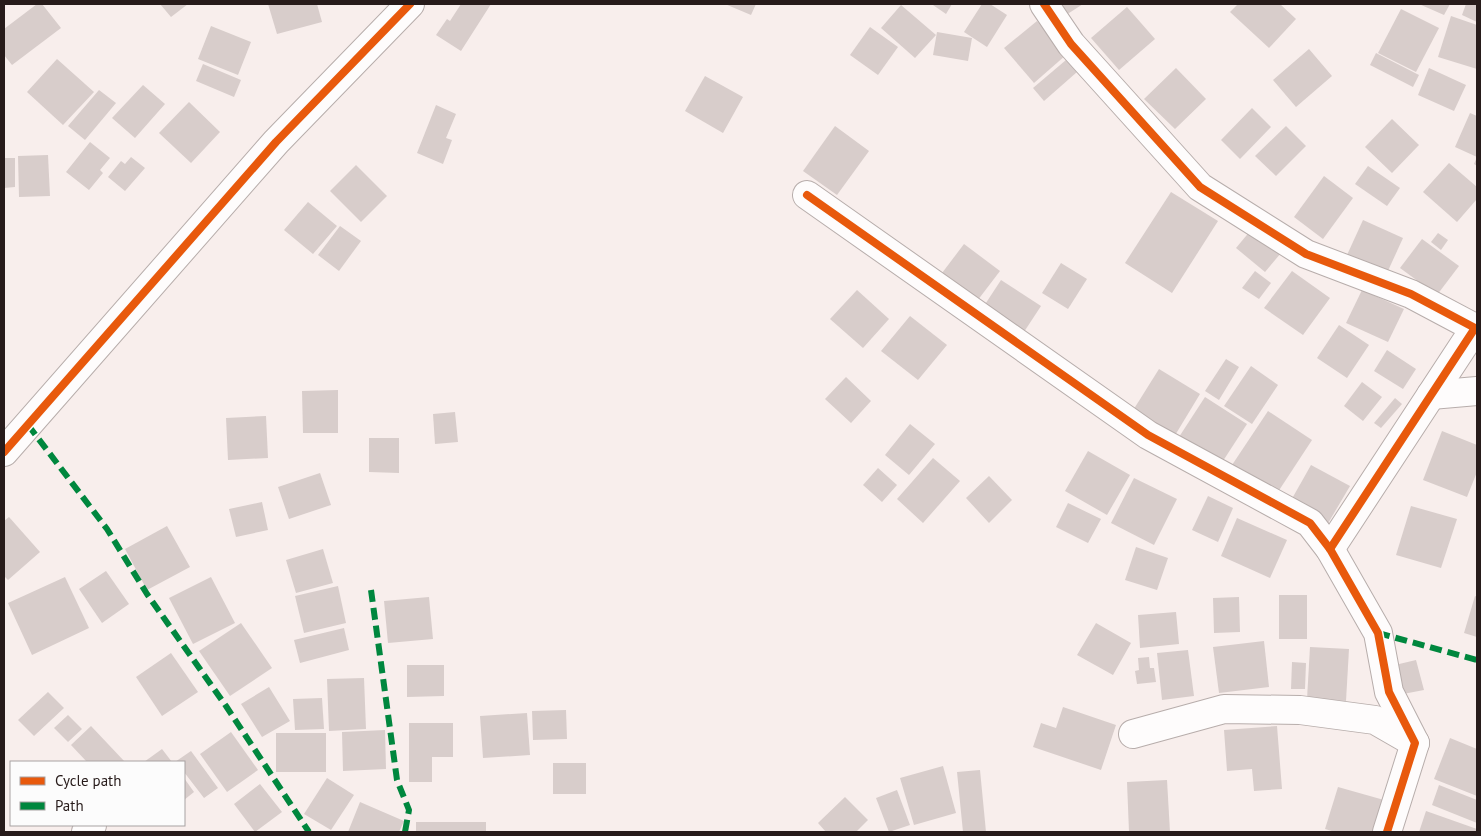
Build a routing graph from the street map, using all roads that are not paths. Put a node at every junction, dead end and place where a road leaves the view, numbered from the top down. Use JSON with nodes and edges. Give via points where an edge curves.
{"nodes":[{"id":1,"x":410,"y":4,"type":"edge"},
{"id":2,"x":1044,"y":4,"type":"edge"},
{"id":3,"x":807,"y":195,"type":"dead end"},
{"id":4,"x":1477,"y":391,"type":"edge"},
{"id":5,"x":1431,"y":395,"type":"junction"},
{"id":6,"x":4,"y":452,"type":"edge"},
{"id":7,"x":1330,"y":549,"type":"junction"},
{"id":8,"x":1134,"y":734,"type":"dead end"},
{"id":9,"x":1415,"y":743,"type":"junction"},
{"id":10,"x":1387,"y":832,"type":"edge"}],
"edges":[{"from":1,"to":6,"type":"street","via":[[276,142]]},
{"from":2,"to":5,"type":"street","via":[[1071,44],[1200,187],[1306,254],[1411,294],[1475,328]]},
{"from":3,"to":7,"type":"street","via":[[1148,435],[1310,523]]},
{"from":4,"to":5,"type":"street"},
{"from":5,"to":7,"type":"street"},
{"from":7,"to":9,"type":"street","via":[[1378,634],[1389,692]]},
{"from":8,"to":9,"type":"street","via":[[1224,709],[1300,710],[1375,720]]},
{"from":9,"to":10,"type":"street"}]}
